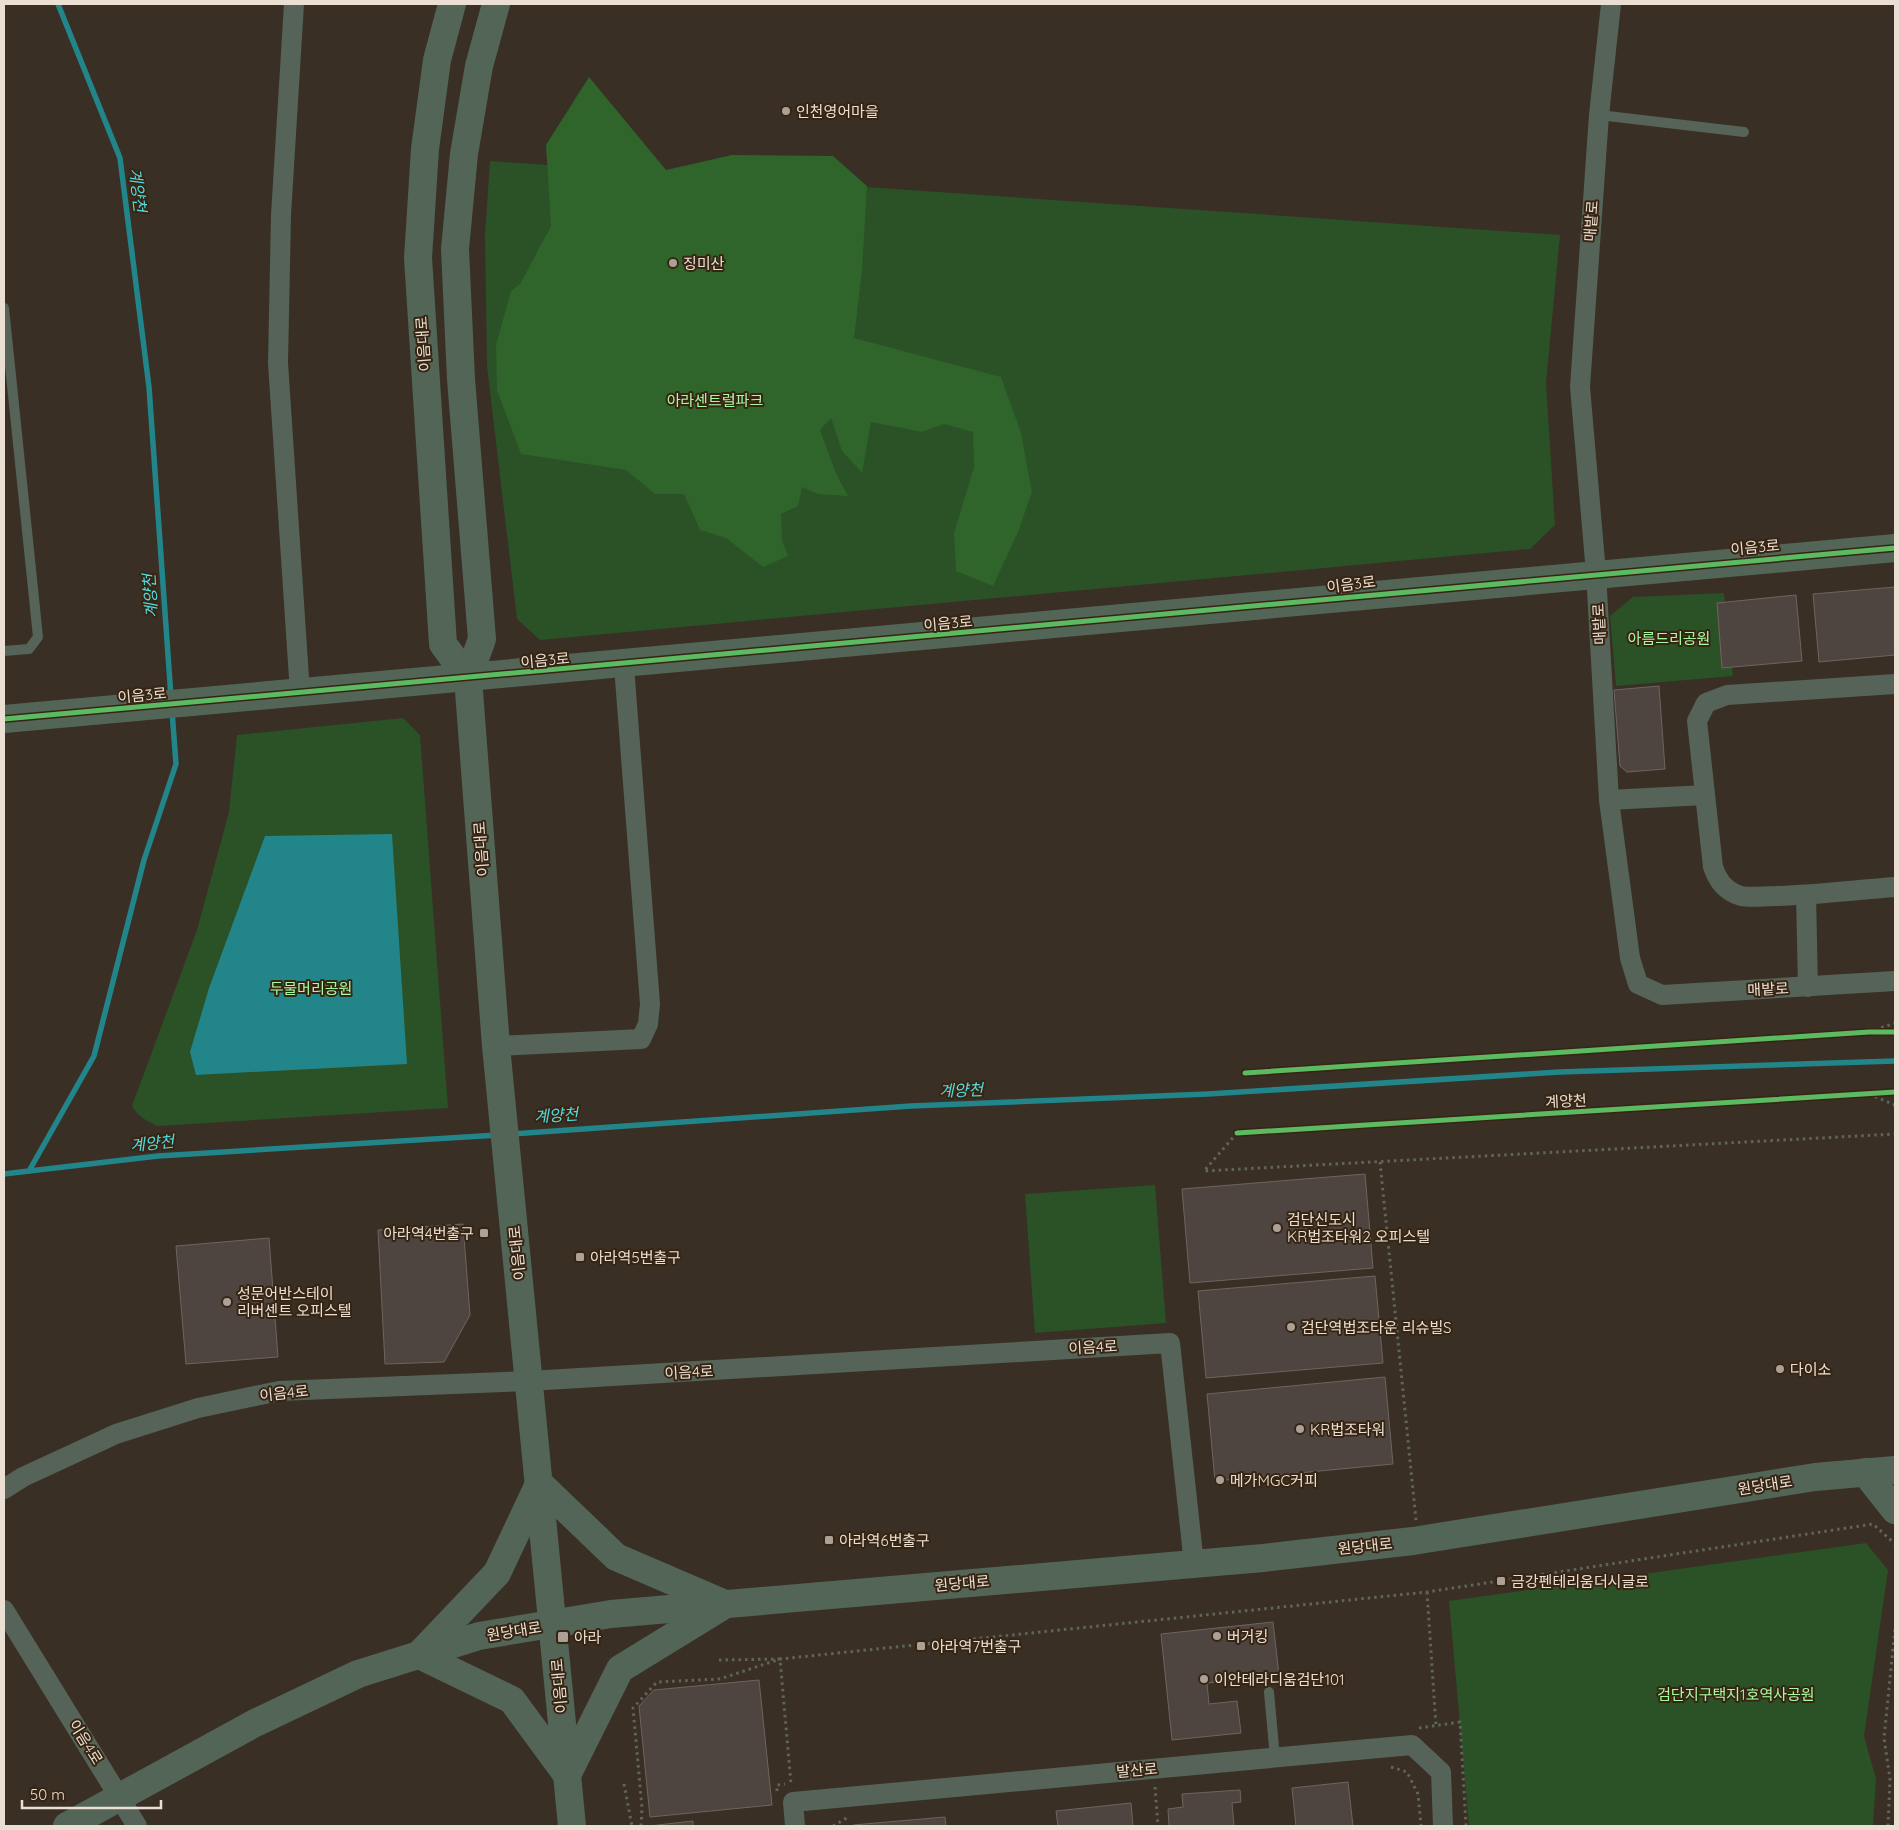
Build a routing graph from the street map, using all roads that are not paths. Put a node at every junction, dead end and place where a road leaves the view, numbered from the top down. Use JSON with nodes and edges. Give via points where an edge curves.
{"nodes":[{"id":1,"x":294,"y":4,"type":"edge"},
{"id":2,"x":452,"y":4,"type":"edge"},
{"id":3,"x":496,"y":4,"type":"edge"},
{"id":4,"x":1611,"y":4,"type":"edge"},
{"id":5,"x":1599,"y":115,"type":"junction"},
{"id":6,"x":1744,"y":132,"type":"dead end"},
{"id":7,"x":4,"y":308,"type":"edge"},
{"id":8,"x":1895,"y":548,"type":"edge"},
{"id":9,"x":1596,"y":573,"type":"junction"},
{"id":10,"x":4,"y":651,"type":"edge"},
{"id":11,"x":624,"y":666,"type":"junction"},
{"id":12,"x":468,"y":678,"type":"junction"},
{"id":13,"x":1895,"y":684,"type":"edge"},
{"id":14,"x":300,"y":693,"type":"junction"},
{"id":15,"x":4,"y":719,"type":"edge"},
{"id":16,"x":1705,"y":795,"type":"junction"},
{"id":17,"x":1609,"y":800,"type":"junction"},
{"id":18,"x":1895,"y":887,"type":"edge"},
{"id":19,"x":1806,"y":895,"type":"junction"},
{"id":20,"x":1895,"y":981,"type":"edge"},
{"id":21,"x":1808,"y":987,"type":"junction"},
{"id":22,"x":496,"y":1046,"type":"junction"},
{"id":23,"x":530,"y":1381,"type":"junction"},
{"id":24,"x":1895,"y":1470,"type":"edge"},
{"id":25,"x":1865,"y":1472,"type":"junction"},
{"id":26,"x":539,"y":1482,"type":"junction"},
{"id":27,"x":4,"y":1489,"type":"edge"},
{"id":28,"x":1895,"y":1510,"type":"edge"},
{"id":29,"x":1194,"y":1564,"type":"junction"},
{"id":30,"x":725,"y":1604,"type":"junction"},
{"id":31,"x":4,"y":1610,"type":"edge"},
{"id":32,"x":553,"y":1624,"type":"junction"},
{"id":33,"x":419,"y":1655,"type":"junction"},
{"id":34,"x":1269,"y":1692,"type":"dead end"},
{"id":35,"x":1275,"y":1758,"type":"junction"},
{"id":36,"x":567,"y":1775,"type":"junction"},
{"id":37,"x":121,"y":1797,"type":"junction"},
{"id":38,"x":67,"y":1826,"type":"edge"},
{"id":39,"x":137,"y":1826,"type":"edge"},
{"id":40,"x":572,"y":1826,"type":"edge"},
{"id":41,"x":795,"y":1826,"type":"edge"},
{"id":42,"x":1442,"y":1826,"type":"edge"}],
"edges":[{"from":1,"to":14,"type":"street","via":[[281,215],[278,363]]},
{"from":2,"to":12,"type":"main road","name":"이음대로","via":[[437,60],[425,149],[418,258],[443,644]]},
{"from":3,"to":12,"type":"main road","name":"이음대로","via":[[479,66],[464,154],[455,249],[461,379],[482,639]]},
{"from":4,"to":5,"type":"street","name":"매밭로"},
{"from":5,"to":6,"type":"lane"},
{"from":5,"to":9,"type":"street","name":"매밭로","via":[[1580,387]]},
{"from":7,"to":10,"type":"lane","via":[[38,638],[29,649]]},
{"from":8,"to":9,"type":"main road","name":"이음3로"},
{"from":9,"to":11,"type":"main road","name":"이음3로"},
{"from":9,"to":17,"type":"street","name":"매밭로"},
{"from":11,"to":12,"type":"main road","name":"이음3로"},
{"from":11,"to":22,"type":"street","via":[[650,1004],[648,1024],[641,1039]]},
{"from":12,"to":14,"type":"main road","name":"이음3로"},
{"from":12,"to":22,"type":"main road","name":"이음대로"},
{"from":13,"to":16,"type":"street","via":[[1727,695],[1706,703],[1697,721]]},
{"from":14,"to":15,"type":"main road","name":"이음3로"},
{"from":16,"to":17,"type":"street"},
{"from":16,"to":19,"type":"street","via":[[1713,867],[1725,888],[1742,896]]},
{"from":17,"to":21,"type":"street","name":"매밭로","via":[[1630,958],[1638,984],[1662,995]]},
{"from":18,"to":19,"type":"street"},
{"from":19,"to":21,"type":"street"},
{"from":20,"to":21,"type":"street","name":"매밭로"},
{"from":22,"to":23,"type":"main road","name":"이음대로"},
{"from":23,"to":26,"type":"main road","name":"이음대로"},
{"from":23,"to":27,"type":"street","name":"이음4로","via":[[279,1392],[198,1408],[116,1434]]},
{"from":23,"to":29,"type":"street","name":"이음4로","via":[[1170,1343]]},
{"from":24,"to":25,"type":"main road","name":"원당대로"},
{"from":25,"to":28,"type":"main road"},
{"from":25,"to":29,"type":"main road","name":"원당대로","via":[[1815,1476],[1418,1540]]},
{"from":26,"to":30,"type":"main road","via":[[616,1558]]},
{"from":26,"to":32,"type":"main road","name":"이음대로"},
{"from":26,"to":33,"type":"main road","via":[[497,1573]]},
{"from":29,"to":30,"type":"main road","name":"원당대로"},
{"from":30,"to":32,"type":"main road","name":"원당대로","via":[[611,1614]]},
{"from":30,"to":36,"type":"main road","via":[[620,1669]]},
{"from":31,"to":37,"type":"street","name":"이음4로"},
{"from":32,"to":33,"type":"main road","name":"원당대로","via":[[479,1636]]},
{"from":32,"to":36,"type":"main road","name":"이음대로"},
{"from":33,"to":36,"type":"main road","via":[[512,1700]]},
{"from":33,"to":37,"type":"main road","name":"원당대로","via":[[358,1674],[255,1723]]},
{"from":34,"to":35,"type":"lane"},
{"from":35,"to":41,"type":"street","name":"발산로","via":[[793,1802]]},
{"from":35,"to":42,"type":"street","name":"발산로","via":[[1412,1745],[1441,1772]]},
{"from":36,"to":40,"type":"main road","name":"이음대로"},
{"from":37,"to":38,"type":"main road","name":"원당대로"},
{"from":37,"to":39,"type":"street","name":"이음4로"}]}
